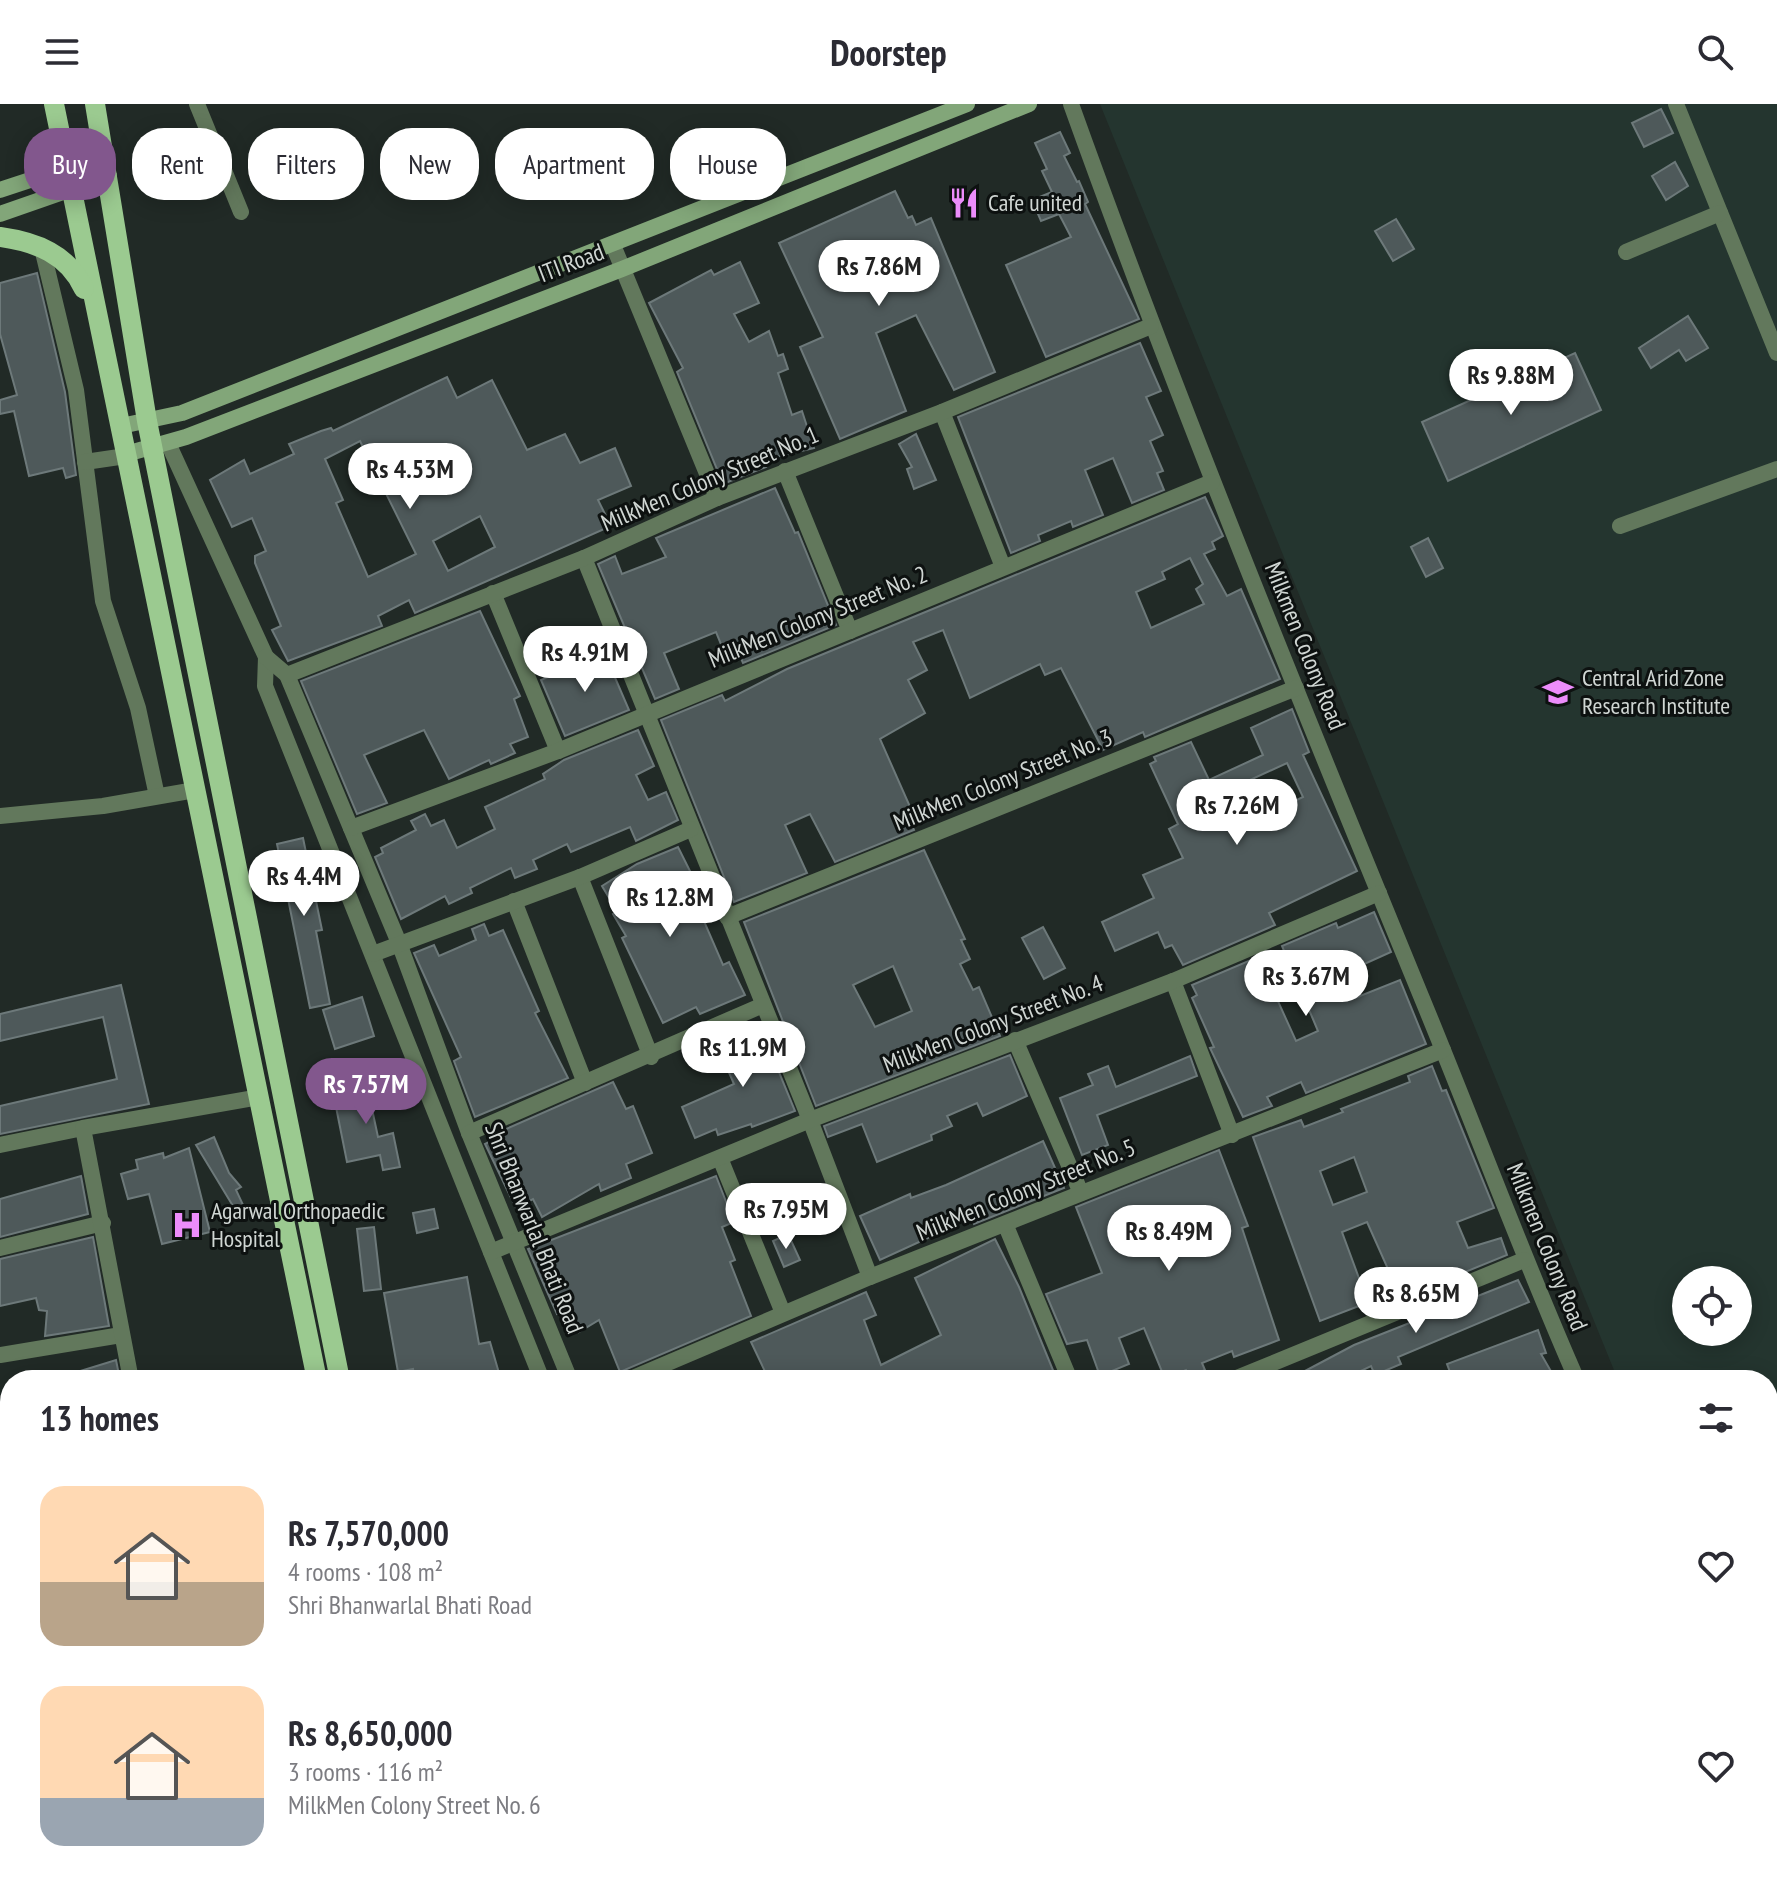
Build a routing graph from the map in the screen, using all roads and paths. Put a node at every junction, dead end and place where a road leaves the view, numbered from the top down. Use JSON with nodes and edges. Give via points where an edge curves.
{"nodes":[{"id":1,"x":54,"y":104,"type":"edge"},
{"id":2,"x":95,"y":104,"type":"edge"},
{"id":3,"x":197,"y":104,"type":"edge"},
{"id":4,"x":967,"y":104,"type":"edge"},
{"id":5,"x":1029,"y":104,"type":"edge"},
{"id":6,"x":1071,"y":104,"type":"edge"},
{"id":7,"x":1676,"y":104,"type":"edge"},
{"id":8,"x":58,"y":128,"type":"edge"},
{"id":9,"x":100,"y":128,"type":"edge"},
{"id":10,"x":24,"y":181,"type":"edge"},
{"id":11,"x":0,"y":190,"type":"edge"},
{"id":12,"x":39,"y":200,"type":"edge"},
{"id":13,"x":71,"y":200,"type":"edge"},
{"id":14,"x":113,"y":200,"type":"edge"},
{"id":15,"x":241,"y":212,"type":"dead end"},
{"id":16,"x":1720,"y":213,"type":"junction"},
{"id":17,"x":0,"y":214,"type":"edge"},
{"id":18,"x":0,"y":237,"type":"edge"},
{"id":19,"x":613,"y":245,"type":"junction"},
{"id":20,"x":42,"y":248,"type":"junction"},
{"id":21,"x":1626,"y":252,"type":"dead end"},
{"id":22,"x":622,"y":269,"type":"junction"},
{"id":23,"x":95,"y":315,"type":"junction"},
{"id":24,"x":1151,"y":326,"type":"junction"},
{"id":25,"x":1776,"y":345,"type":"edge"},
{"id":26,"x":942,"y":412,"type":"junction"},
{"id":27,"x":147,"y":421,"type":"junction"},
{"id":28,"x":121,"y":426,"type":"junction"},
{"id":29,"x":160,"y":445,"type":"junction"},
{"id":30,"x":123,"y":456,"type":"junction"},
{"id":31,"x":88,"y":462,"type":"junction"},
{"id":32,"x":1777,"y":469,"type":"edge"},
{"id":33,"x":785,"y":471,"type":"junction"},
{"id":34,"x":1212,"y":482,"type":"junction"},
{"id":35,"x":717,"y":498,"type":"junction"},
{"id":36,"x":1620,"y":526,"type":"dead end"},
{"id":37,"x":584,"y":558,"type":"junction"},
{"id":38,"x":1003,"y":567,"type":"junction"},
{"id":39,"x":493,"y":593,"type":"junction"},
{"id":40,"x":850,"y":631,"type":"junction"},
{"id":41,"x":266,"y":657,"type":"junction"},
{"id":42,"x":287,"y":675,"type":"junction"},
{"id":43,"x":1296,"y":688,"type":"junction"},
{"id":44,"x":646,"y":713,"type":"junction"},
{"id":45,"x":558,"y":751,"type":"junction"},
{"id":46,"x":175,"y":793,"type":"junction"},
{"id":47,"x":0,"y":816,"type":"edge"},
{"id":48,"x":351,"y":828,"type":"junction"},
{"id":49,"x":691,"y":829,"type":"junction"},
{"id":50,"x":580,"y":877,"type":"junction"},
{"id":51,"x":1379,"y":893,"type":"junction"},
{"id":52,"x":514,"y":901,"type":"junction"},
{"id":53,"x":727,"y":917,"type":"junction"},
{"id":54,"x":399,"y":943,"type":"junction"},
{"id":55,"x":373,"y":954,"type":"junction"},
{"id":56,"x":1173,"y":981,"type":"junction"},
{"id":57,"x":763,"y":1005,"type":"junction"},
{"id":58,"x":1015,"y":1040,"type":"junction"},
{"id":59,"x":1443,"y":1050,"type":"junction"},
{"id":60,"x":651,"y":1057,"type":"junction"},
{"id":61,"x":585,"y":1083,"type":"junction"},
{"id":62,"x":259,"y":1097,"type":"junction"},
{"id":63,"x":810,"y":1120,"type":"junction"},
{"id":64,"x":83,"y":1128,"type":"junction"},
{"id":65,"x":469,"y":1133,"type":"junction"},
{"id":66,"x":1232,"y":1135,"type":"junction"},
{"id":67,"x":0,"y":1145,"type":"edge"},
{"id":68,"x":720,"y":1158,"type":"junction"},
{"id":69,"x":1081,"y":1193,"type":"junction"},
{"id":70,"x":103,"y":1223,"type":"junction"},
{"id":71,"x":1006,"y":1226,"type":"junction"},
{"id":72,"x":515,"y":1243,"type":"junction"},
{"id":73,"x":0,"y":1248,"type":"edge"},
{"id":74,"x":491,"y":1252,"type":"junction"},
{"id":75,"x":1524,"y":1260,"type":"junction"},
{"id":76,"x":870,"y":1277,"type":"junction"},
{"id":77,"x":783,"y":1313,"type":"junction"},
{"id":78,"x":121,"y":1335,"type":"junction"},
{"id":79,"x":0,"y":1355,"type":"edge"},
{"id":80,"x":129,"y":1370,"type":"edge"},
{"id":81,"x":315,"y":1370,"type":"edge"},
{"id":82,"x":338,"y":1370,"type":"edge"},
{"id":83,"x":538,"y":1370,"type":"edge"},
{"id":84,"x":566,"y":1370,"type":"edge"},
{"id":85,"x":651,"y":1370,"type":"edge"},
{"id":86,"x":1066,"y":1370,"type":"edge"},
{"id":87,"x":1256,"y":1370,"type":"edge"},
{"id":88,"x":1573,"y":1370,"type":"edge"}],
"edges":[{"from":1,"to":8,"type":"main road"},
{"from":2,"to":9,"type":"main road"},
{"from":3,"to":15,"type":"street"},
{"from":4,"to":19,"type":"street","name":"ITI Road"},
{"from":5,"to":22,"type":"street","name":"ITI Road"},
{"from":6,"to":24,"type":"street","name":"Milkmen Colony Road"},
{"from":7,"to":16,"type":"street"},
{"from":10,"to":11,"type":"street"},
{"from":12,"to":17,"type":"street"},
{"from":13,"to":23,"type":"main road"},
{"from":14,"to":27,"type":"main road"},
{"from":16,"to":21,"type":"street"},
{"from":16,"to":25,"type":"street"},
{"from":18,"to":20,"type":"main road"},
{"from":19,"to":22,"type":"street"},
{"from":19,"to":27,"type":"street","name":"ITI Road","via":[[182,413]]},
{"from":20,"to":23,"type":"main road","via":[[77,274]]},
{"from":20,"to":31,"type":"street"},
{"from":22,"to":29,"type":"street","name":"ITI Road"},
{"from":22,"to":35,"type":"street"},
{"from":23,"to":28,"type":"main road"},
{"from":24,"to":26,"type":"street","name":"MilkMen Colony Street No. 1"},
{"from":24,"to":34,"type":"street","name":"Milkmen Colony Road"},
{"from":26,"to":33,"type":"street","name":"MilkMen Colony Street No. 1"},
{"from":26,"to":38,"type":"street"},
{"from":27,"to":28,"type":"street","name":"ITI Road"},
{"from":27,"to":29,"type":"main road"},
{"from":28,"to":30,"type":"main road"},
{"from":29,"to":30,"type":"street","name":"ITI Road"},
{"from":29,"to":41,"type":"street","name":"Shri Bhanwarlal Bhati Road"},
{"from":29,"to":82,"type":"main road"},
{"from":30,"to":31,"type":"street"},
{"from":30,"to":46,"type":"main road"},
{"from":31,"to":46,"type":"street","via":[[105,610],[138,708]]},
{"from":32,"to":36,"type":"street"},
{"from":33,"to":35,"type":"street","name":"MilkMen Colony Street No. 1"},
{"from":33,"to":40,"type":"street"},
{"from":34,"to":38,"type":"street","name":"MilkMen Colony Street No. 2"},
{"from":34,"to":43,"type":"street","name":"Milkmen Colony Road"},
{"from":35,"to":37,"type":"street","name":"MilkMen Colony Street No. 1"},
{"from":37,"to":39,"type":"street","name":"MilkMen Colony Street No. 1"},
{"from":37,"to":44,"type":"street"},
{"from":38,"to":40,"type":"street","name":"MilkMen Colony Street No. 2"},
{"from":39,"to":42,"type":"street","name":"MilkMen Colony Street No. 1"},
{"from":39,"to":45,"type":"street"},
{"from":40,"to":44,"type":"street","name":"MilkMen Colony Street No. 2"},
{"from":41,"to":42,"type":"street","name":"Shri Bhanwarlal Bhati Road"},
{"from":41,"to":55,"type":"street","name":"Shri Bhanwarlal Bhati Road","via":[[265,686]]},
{"from":42,"to":48,"type":"street","name":"Shri Bhanwarlal Bhati Road"},
{"from":43,"to":51,"type":"street","name":"Milkmen Colony Road"},
{"from":43,"to":53,"type":"street","name":"MilkMen Colony Street No. 3"},
{"from":44,"to":45,"type":"street","name":"MilkMen Colony Street No. 2"},
{"from":44,"to":49,"type":"street"},
{"from":45,"to":48,"type":"street","name":"MilkMen Colony Street No. 2"},
{"from":46,"to":47,"type":"street"},
{"from":46,"to":62,"type":"main road"},
{"from":48,"to":54,"type":"street","name":"Shri Bhanwarlal Bhati Road"},
{"from":49,"to":50,"type":"street"},
{"from":49,"to":53,"type":"street"},
{"from":50,"to":52,"type":"street"},
{"from":50,"to":60,"type":"street"},
{"from":51,"to":56,"type":"street","name":"MilkMen Colony Street No. 4"},
{"from":51,"to":59,"type":"street","name":"Milkmen Colony Road"},
{"from":52,"to":54,"type":"street"},
{"from":52,"to":61,"type":"street"},
{"from":53,"to":57,"type":"street"},
{"from":54,"to":55,"type":"street"},
{"from":54,"to":65,"type":"street","name":"Shri Bhanwarlal Bhati Road"},
{"from":55,"to":74,"type":"street","name":"Shri Bhanwarlal Bhati Road"},
{"from":56,"to":58,"type":"street","name":"MilkMen Colony Street No. 4"},
{"from":56,"to":66,"type":"street"},
{"from":57,"to":60,"type":"street"},
{"from":57,"to":63,"type":"street"},
{"from":58,"to":63,"type":"street","name":"MilkMen Colony Street No. 4"},
{"from":58,"to":69,"type":"street"},
{"from":59,"to":66,"type":"street","name":"MilkMen Colony Street No. 5"},
{"from":59,"to":75,"type":"street","name":"Milkmen Colony Road"},
{"from":60,"to":61,"type":"street"},
{"from":61,"to":65,"type":"street"},
{"from":62,"to":64,"type":"street"},
{"from":62,"to":81,"type":"main road"},
{"from":63,"to":68,"type":"street","name":"MilkMen Colony Street No. 4"},
{"from":63,"to":76,"type":"street"},
{"from":64,"to":67,"type":"street"},
{"from":64,"to":70,"type":"street"},
{"from":65,"to":72,"type":"street","name":"Shri Bhanwarlal Bhati Road"},
{"from":66,"to":69,"type":"street","name":"MilkMen Colony Street No. 5"},
{"from":68,"to":72,"type":"street","name":"MilkMen Colony Street No. 4"},
{"from":68,"to":77,"type":"street"},
{"from":69,"to":71,"type":"street","name":"MilkMen Colony Street No. 5"},
{"from":70,"to":73,"type":"street"},
{"from":70,"to":78,"type":"street"},
{"from":71,"to":76,"type":"street","name":"MilkMen Colony Street No. 5"},
{"from":71,"to":86,"type":"street"},
{"from":72,"to":74,"type":"street","name":"MilkMen Colony Street No. 4"},
{"from":72,"to":84,"type":"street","name":"Shri Bhanwarlal Bhati Road"},
{"from":74,"to":83,"type":"street","name":"Shri Bhanwarlal Bhati Road"},
{"from":75,"to":87,"type":"street"},
{"from":75,"to":88,"type":"street","name":"Milkmen Colony Road"},
{"from":76,"to":77,"type":"street","name":"MilkMen Colony Street No. 5"},
{"from":77,"to":85,"type":"street","name":"MilkMen Colony Street No. 5"},
{"from":78,"to":79,"type":"street"},
{"from":78,"to":80,"type":"street"}]}
